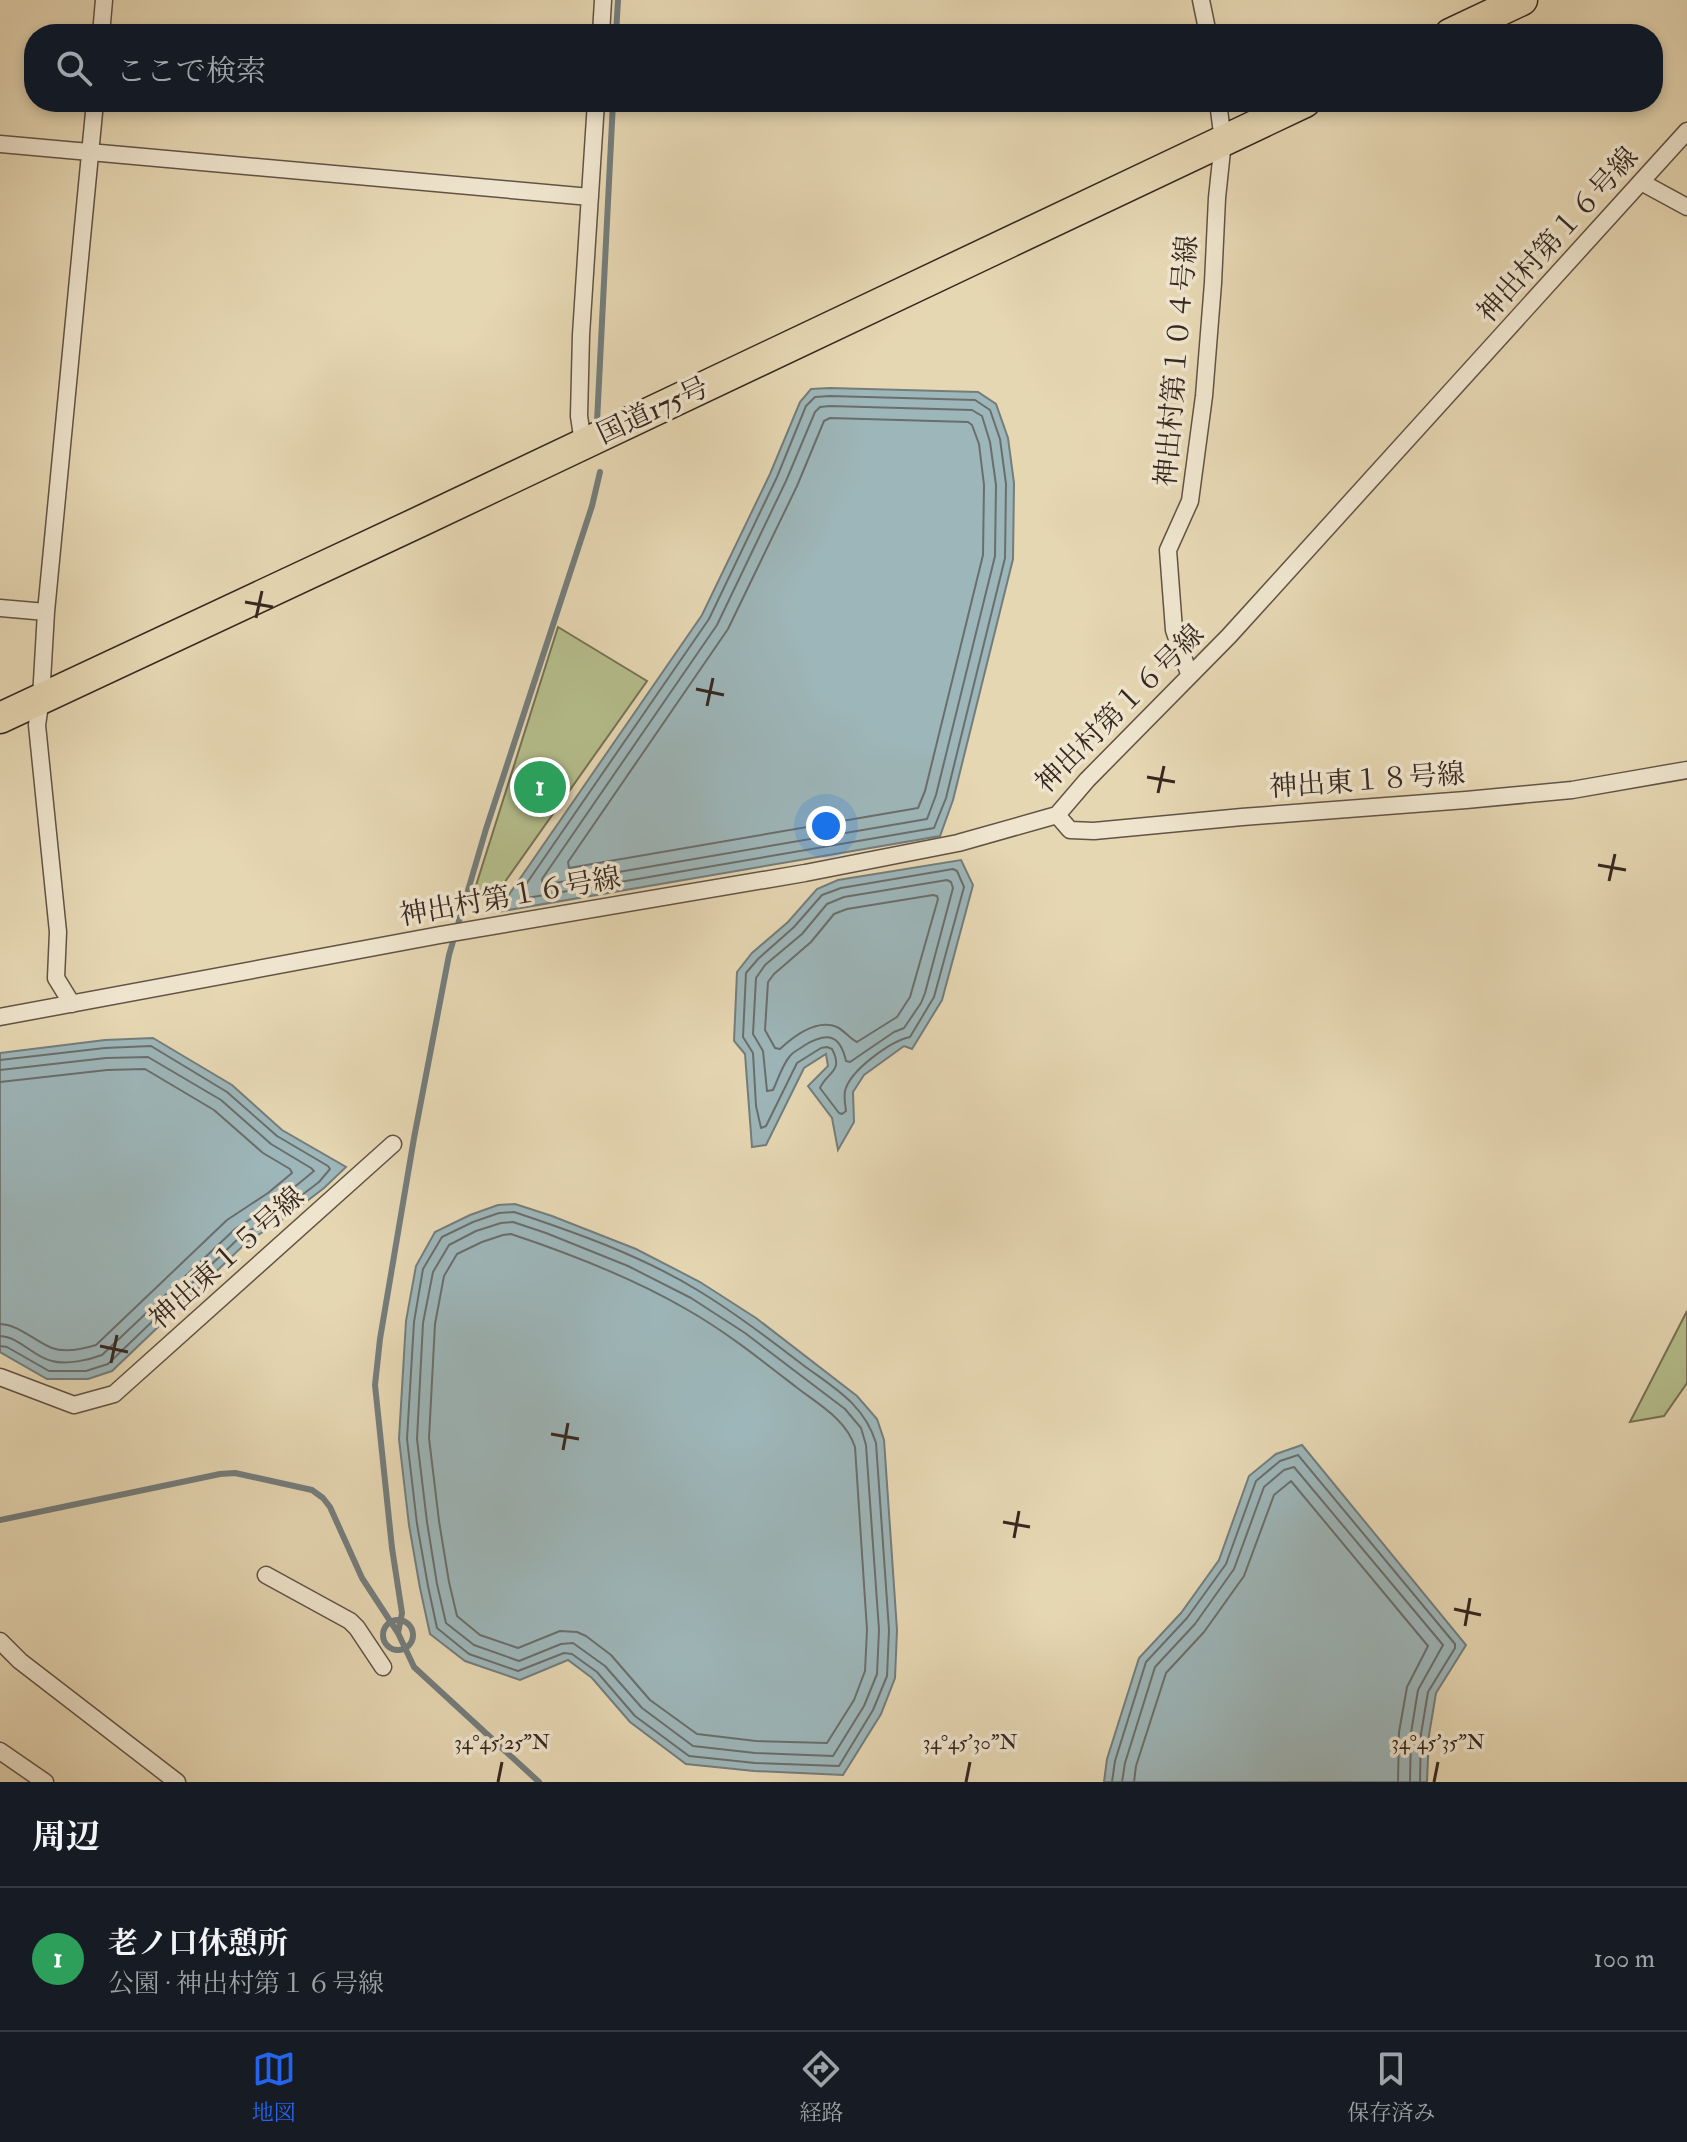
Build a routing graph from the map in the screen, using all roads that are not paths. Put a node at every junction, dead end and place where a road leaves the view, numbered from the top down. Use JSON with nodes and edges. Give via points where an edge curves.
{"nodes":[{"id":1,"x":104,"y":0,"type":"edge"},
{"id":2,"x":603,"y":0,"type":"edge"},
{"id":3,"x":1201,"y":0,"type":"edge"},
{"id":4,"x":1522,"y":0,"type":"edge"},
{"id":5,"x":102,"y":24,"type":"edge"},
{"id":6,"x":602,"y":24,"type":"edge"},
{"id":7,"x":1206,"y":24,"type":"edge"},
{"id":8,"x":1471,"y":24,"type":"edge"},
{"id":9,"x":94,"y":112,"type":"edge"},
{"id":10,"x":595,"y":112,"type":"edge"},
{"id":11,"x":1219,"y":112,"type":"edge"},
{"id":12,"x":1284,"y":112,"type":"edge"},
{"id":13,"x":1687,"y":131,"type":"edge"},
{"id":14,"x":1223,"y":141,"type":"junction"},
{"id":15,"x":0,"y":144,"type":"edge"},
{"id":16,"x":90,"y":153,"type":"junction"},
{"id":17,"x":1641,"y":182,"type":"junction"},
{"id":18,"x":590,"y":197,"type":"junction"},
{"id":19,"x":1687,"y":207,"type":"edge"},
{"id":20,"x":583,"y":443,"type":"junction"},
{"id":21,"x":0,"y":608,"type":"edge"},
{"id":22,"x":46,"y":612,"type":"junction"},
{"id":23,"x":1189,"y":674,"type":"junction"},
{"id":24,"x":41,"y":698,"type":"junction"},
{"id":25,"x":0,"y":718,"type":"edge"},
{"id":26,"x":1687,"y":770,"type":"edge"},
{"id":27,"x":1057,"y":815,"type":"junction"},
{"id":28,"x":72,"y":1004,"type":"junction"},
{"id":29,"x":0,"y":1017,"type":"edge"},
{"id":30,"x":393,"y":1144,"type":"dead end"},
{"id":31,"x":0,"y":1377,"type":"edge"},
{"id":32,"x":266,"y":1575,"type":"dead end"},
{"id":33,"x":0,"y":1641,"type":"edge"},
{"id":34,"x":383,"y":1667,"type":"dead end"},
{"id":35,"x":0,"y":1751,"type":"edge"},
{"id":36,"x":45,"y":1782,"type":"edge"},
{"id":37,"x":177,"y":1782,"type":"edge"}],
"edges":[{"from":1,"to":5,"type":"street"},
{"from":2,"to":6,"type":"street"},
{"from":3,"to":7,"type":"street"},
{"from":4,"to":8,"type":"highway"},
{"from":9,"to":16,"type":"street"},
{"from":10,"to":18,"type":"street"},
{"from":11,"to":14,"type":"street","name":"神出村第１０４号線"},
{"from":12,"to":14,"type":"highway","name":"国道175号"},
{"from":13,"to":17,"type":"street","name":"神出村第１６号線"},
{"from":14,"to":20,"type":"highway","name":"国道175号"},
{"from":14,"to":23,"type":"street","name":"神出村第１０４号線","via":[[1204,396],[1190,501],[1168,550],[1174,630]]},
{"from":15,"to":16,"type":"street"},
{"from":16,"to":18,"type":"street"},
{"from":16,"to":22,"type":"street"},
{"from":17,"to":19,"type":"street"},
{"from":17,"to":23,"type":"street","name":"神出村第１６号線"},
{"from":18,"to":20,"type":"street","via":[[581,335]]},
{"from":20,"to":24,"type":"highway","name":"国道175号"},
{"from":21,"to":22,"type":"street"},
{"from":22,"to":24,"type":"street"},
{"from":23,"to":27,"type":"street","name":"神出村第１６号線"},
{"from":24,"to":25,"type":"highway","name":"国道175号"},
{"from":24,"to":28,"type":"street","via":[[37,725],[58,932],[56,978]]},
{"from":26,"to":27,"type":"street","name":"神出東１８号線","via":[[1572,790],[1094,831],[1070,830]]},
{"from":27,"to":28,"type":"street","name":"神出村第１６号線","via":[[943,846],[805,873]]},
{"from":28,"to":29,"type":"street","name":"神出村第１６号線"},
{"from":30,"to":31,"type":"street","name":"神出東１５号線","via":[[114,1394],[74,1405]]},
{"from":32,"to":34,"type":"street","via":[[350,1621]]},
{"from":33,"to":37,"type":"street"},
{"from":35,"to":36,"type":"street"}]}
